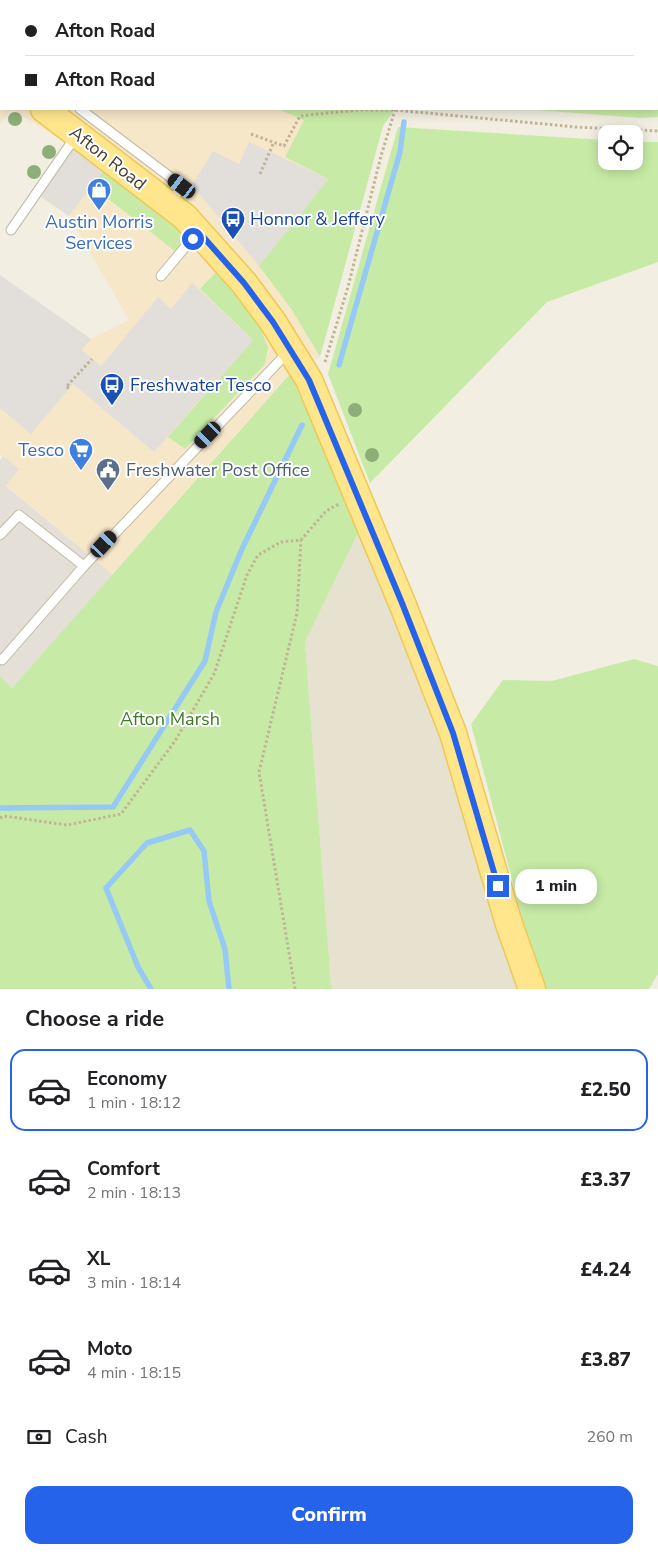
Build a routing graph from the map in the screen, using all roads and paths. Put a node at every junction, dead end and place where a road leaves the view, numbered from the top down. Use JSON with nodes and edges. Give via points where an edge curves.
{"nodes":[{"id":1,"x":47,"y":110,"type":"edge"},
{"id":2,"x":395,"y":110,"type":"junction"},
{"id":3,"x":428,"y":110,"type":"edge"},
{"id":4,"x":427,"y":113,"type":"junction"},
{"id":5,"x":79,"y":121,"type":"edge"},
{"id":6,"x":658,"y":131,"type":"edge"},
{"id":7,"x":252,"y":134,"type":"dead end"},
{"id":8,"x":274,"y":142,"type":"junction"},
{"id":9,"x":260,"y":174,"type":"dead end"},
{"id":10,"x":11,"y":230,"type":"dead end"},
{"id":11,"x":198,"y":231,"type":"junction"},
{"id":12,"x":161,"y":276,"type":"dead end"},
{"id":13,"x":290,"y":349,"type":"junction"},
{"id":14,"x":92,"y":359,"type":"dead end"},
{"id":15,"x":309,"y":380,"type":"junction"},
{"id":16,"x":69,"y":388,"type":"dead end"},
{"id":17,"x":358,"y":496,"type":"junction"},
{"id":18,"x":0,"y":535,"type":"edge"},
{"id":19,"x":301,"y":540,"type":"junction"},
{"id":20,"x":84,"y":566,"type":"junction"},
{"id":21,"x":2,"y":660,"type":"dead end"},
{"id":22,"x":0,"y":818,"type":"edge"},
{"id":23,"x":295,"y":989,"type":"edge"},
{"id":24,"x":532,"y":989,"type":"edge"}],
"edges":[{"from":1,"to":5,"type":"main road","name":"Afton Road"},
{"from":2,"to":4,"type":"path"},
{"from":2,"to":8,"type":"path","via":[[300,116],[284,146]]},
{"from":2,"to":15,"type":"path","via":[[326,361]]},
{"from":3,"to":4,"type":"path"},
{"from":4,"to":6,"type":"path"},
{"from":5,"to":10,"type":"lane"},
{"from":5,"to":11,"type":"main road","name":"Afton Road"},
{"from":7,"to":8,"type":"path"},
{"from":8,"to":9,"type":"path"},
{"from":11,"to":12,"type":"lane"},
{"from":11,"to":13,"type":"main road","name":"Afton Road","via":[[244,283]]},
{"from":13,"to":15,"type":"main road","name":"Afton Road"},
{"from":13,"to":20,"type":"lane"},
{"from":14,"to":16,"type":"path","via":[[66,387]]},
{"from":15,"to":17,"type":"main road","name":"Afton Road"},
{"from":17,"to":19,"type":"path","via":[[326,511]]},
{"from":17,"to":24,"type":"main road","name":"Afton Road","via":[[453,733],[509,924]]},
{"from":18,"to":20,"type":"lane","via":[[19,514]]},
{"from":19,"to":22,"type":"path","via":[[281,542],[258,555],[214,674],[175,741],[121,814],[67,826]]},
{"from":19,"to":23,"type":"path","via":[[297,614],[260,772]]},
{"from":20,"to":21,"type":"lane"}]}
